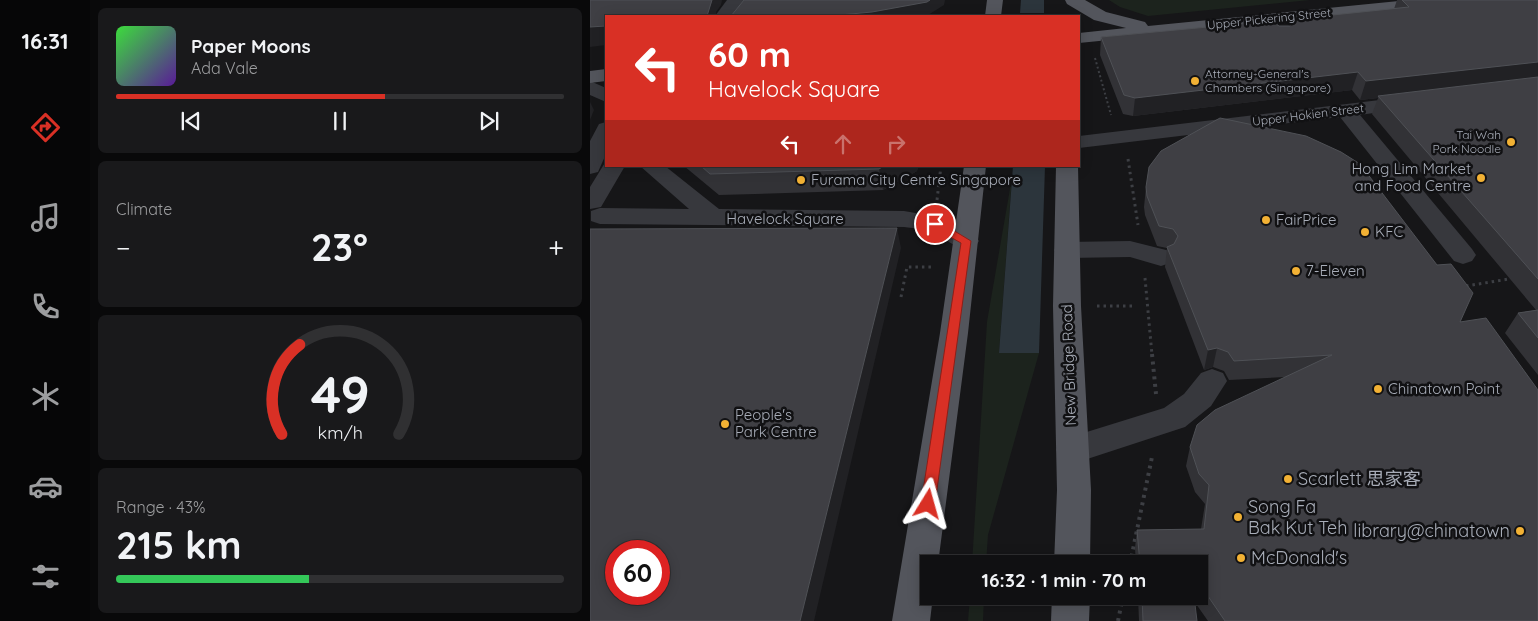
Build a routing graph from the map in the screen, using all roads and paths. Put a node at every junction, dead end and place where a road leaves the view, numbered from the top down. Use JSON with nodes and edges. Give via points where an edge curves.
{"nodes":[{"id":1,"x":736,"y":0,"type":"edge"},
{"id":2,"x":995,"y":0,"type":"edge"},
{"id":3,"x":1073,"y":0,"type":"edge"},
{"id":4,"x":1460,"y":0,"type":"edge"},
{"id":5,"x":724,"y":15,"type":"edge"},
{"id":6,"x":993,"y":15,"type":"edge"},
{"id":7,"x":1264,"y":19,"type":"junction"},
{"id":8,"x":1158,"y":30,"type":"junction"},
{"id":9,"x":1080,"y":38,"type":"edge"},
{"id":10,"x":1280,"y":38,"type":"edge"},
{"id":11,"x":605,"y":76,"type":"edge"},
{"id":12,"x":590,"y":77,"type":"edge"},
{"id":13,"x":590,"y":87,"type":"edge"},
{"id":14,"x":605,"y":95,"type":"edge"},
{"id":15,"x":1434,"y":100,"type":"edge"},
{"id":16,"x":1346,"y":111,"type":"junction"},
{"id":17,"x":605,"y":130,"type":"edge"},
{"id":18,"x":1080,"y":142,"type":"edge"},
{"id":19,"x":590,"y":167,"type":"edge"},
{"id":20,"x":614,"y":167,"type":"edge"},
{"id":21,"x":652,"y":167,"type":"edge"},
{"id":22,"x":941,"y":167,"type":"edge"},
{"id":23,"x":976,"y":167,"type":"edge"},
{"id":24,"x":1067,"y":167,"type":"edge"},
{"id":25,"x":593,"y":211,"type":"edge"},
{"id":26,"x":714,"y":218,"type":"junction"},
{"id":27,"x":935,"y":224,"type":"junction"},
{"id":28,"x":966,"y":241,"type":"junction"},
{"id":29,"x":1067,"y":250,"type":"junction"},
{"id":30,"x":1152,"y":255,"type":"joint"},
{"id":31,"x":1463,"y":255,"type":"dead end"},
{"id":32,"x":934,"y":267,"type":"dead end"},
{"id":33,"x":1509,"y":279,"type":"dead end"},
{"id":34,"x":1464,"y":287,"type":"edge"},
{"id":35,"x":901,"y":297,"type":"dead end"},
{"id":36,"x":1212,"y":381,"type":"dead end"},
{"id":37,"x":1159,"y":424,"type":"junction"},
{"id":38,"x":1072,"y":450,"type":"junction"},
{"id":39,"x":1072,"y":555,"type":"edge"},
{"id":40,"x":1132,"y":555,"type":"edge"},
{"id":41,"x":1071,"y":605,"type":"edge"},
{"id":42,"x":1121,"y":605,"type":"edge"},
{"id":43,"x":911,"y":621,"type":"edge"},
{"id":44,"x":1070,"y":621,"type":"edge"},
{"id":45,"x":1118,"y":621,"type":"edge"}],
"edges":[{"from":1,"to":5,"type":"street"},
{"from":2,"to":6,"type":"main road"},
{"from":3,"to":8,"type":"main road","via":[[1100,16]]},
{"from":4,"to":7,"type":"main road","name":"Upper Pickering Street"},
{"from":7,"to":8,"type":"main road","name":"Upper Pickering Street"},
{"from":7,"to":10,"type":"street"},
{"from":8,"to":9,"type":"main road","name":"Upper Pickering Street"},
{"from":11,"to":12,"type":"main road"},
{"from":13,"to":14,"type":"street"},
{"from":15,"to":16,"type":"street","name":"Upper Hokien Street"},
{"from":16,"to":18,"type":"street","name":"Upper Hokien Street"},
{"from":16,"to":31,"type":"street"},
{"from":17,"to":19,"type":"street"},
{"from":20,"to":25,"type":"street"},
{"from":21,"to":26,"type":"street"},
{"from":22,"to":27,"type":"path"},
{"from":23,"to":28,"type":"main road"},
{"from":24,"to":29,"type":"main road","name":"New Bridge Road"},
{"from":25,"to":26,"type":"street","name":"Havelock Square"},
{"from":26,"to":27,"type":"street","name":"Havelock Square","via":[[904,219]]},
{"from":27,"to":28,"type":"street","name":"Havelock Square"},
{"from":28,"to":43,"type":"main road"},
{"from":29,"to":30,"type":"street","via":[[1130,249]]},
{"from":29,"to":38,"type":"main road","name":"New Bridge Road"},
{"from":30,"to":37,"type":"path"},
{"from":32,"to":35,"type":"path","via":[[907,267]]},
{"from":33,"to":34,"type":"path"},
{"from":36,"to":37,"type":"street","via":[[1188,410]]},
{"from":37,"to":38,"type":"street"},
{"from":37,"to":40,"type":"path"},
{"from":38,"to":39,"type":"main road","name":"New Bridge Road"},
{"from":41,"to":44,"type":"main road"},
{"from":42,"to":45,"type":"path"}]}
